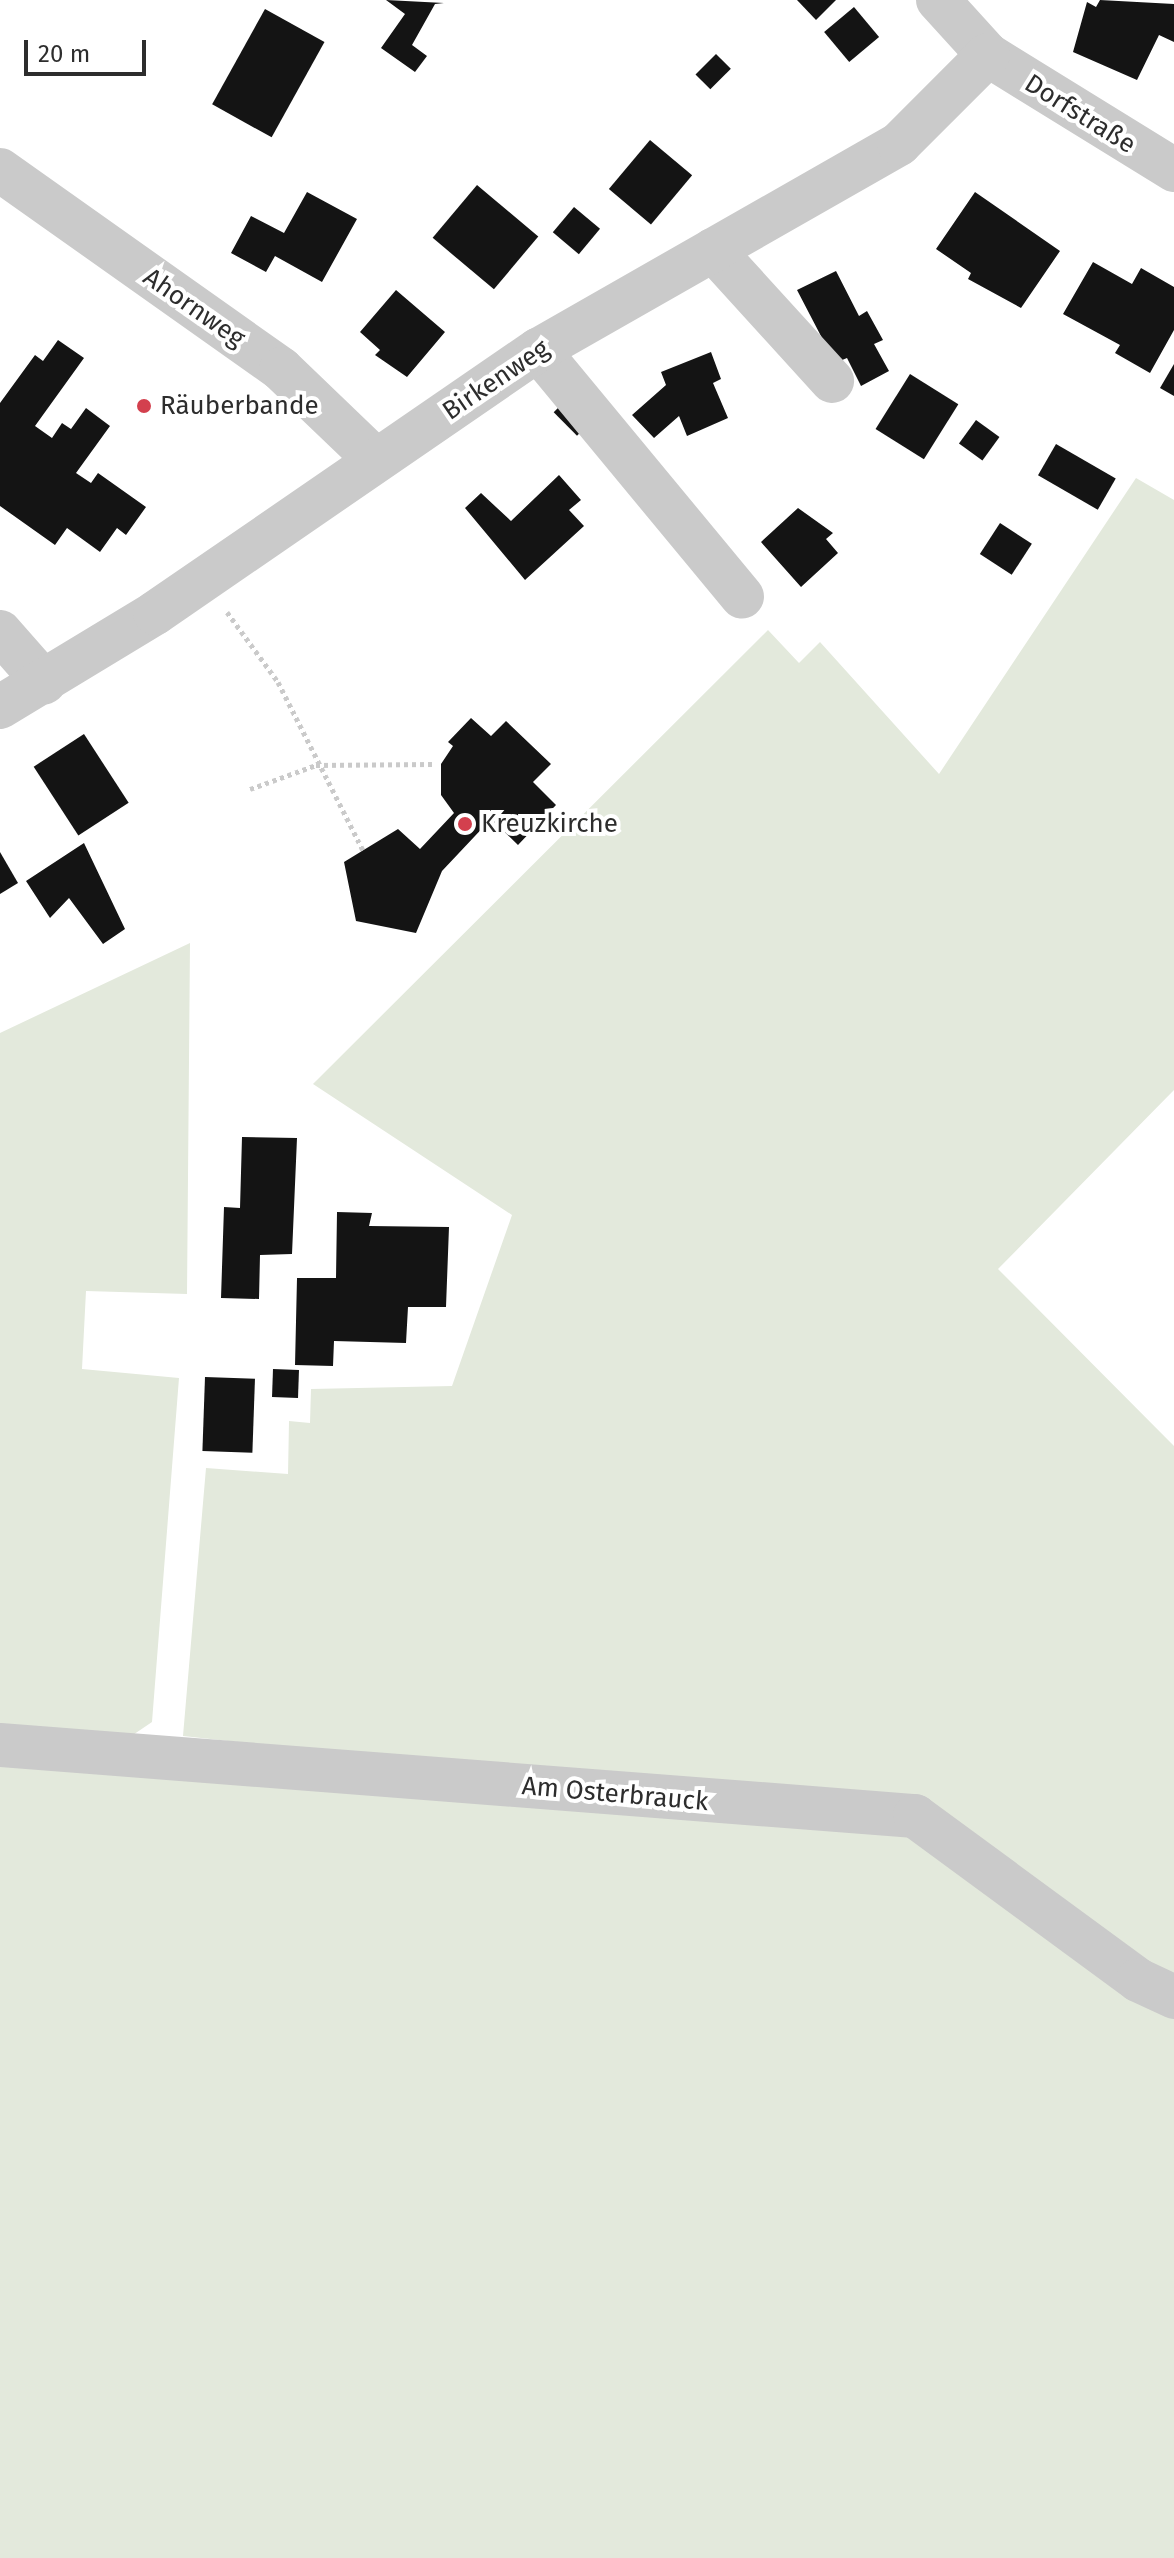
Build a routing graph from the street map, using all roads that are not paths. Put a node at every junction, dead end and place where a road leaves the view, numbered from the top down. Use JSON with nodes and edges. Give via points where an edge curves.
{"nodes":[{"id":1,"x":938,"y":0,"type":"edge"},
{"id":2,"x":988,"y":55,"type":"junction"},
{"id":3,"x":0,"y":170,"type":"edge"},
{"id":4,"x":1174,"y":170,"type":"edge"},
{"id":5,"x":713,"y":250,"type":"junction"},
{"id":6,"x":538,"y":350,"type":"junction"},
{"id":7,"x":832,"y":381,"type":"dead end"},
{"id":8,"x":376,"y":460,"type":"junction"},
{"id":9,"x":742,"y":597,"type":"dead end"},
{"id":10,"x":0,"y":632,"type":"edge"},
{"id":11,"x":44,"y":682,"type":"junction"},
{"id":12,"x":0,"y":707,"type":"edge"},
{"id":13,"x":0,"y":1745,"type":"edge"},
{"id":14,"x":1174,"y":1997,"type":"edge"}],
"edges":[{"from":1,"to":2,"type":"street","name":"Dorfstraße"},
{"from":2,"to":4,"type":"street","name":"Dorfstraße"},
{"from":2,"to":5,"type":"street","name":"Birkenweg","via":[[899,144]]},
{"from":3,"to":8,"type":"street","name":"Ahornweg","via":[[281,369]]},
{"from":5,"to":6,"type":"street","name":"Birkenweg"},
{"from":5,"to":7,"type":"street"},
{"from":6,"to":8,"type":"street","name":"Birkenweg"},
{"from":6,"to":9,"type":"street"},
{"from":8,"to":11,"type":"street","name":"Birkenweg"},
{"from":10,"to":11,"type":"street"},
{"from":11,"to":12,"type":"street","name":"Birkenweg"},
{"from":13,"to":14,"type":"street","name":"Am Osterbrauck","via":[[915,1816],[1138,1980]]}]}
